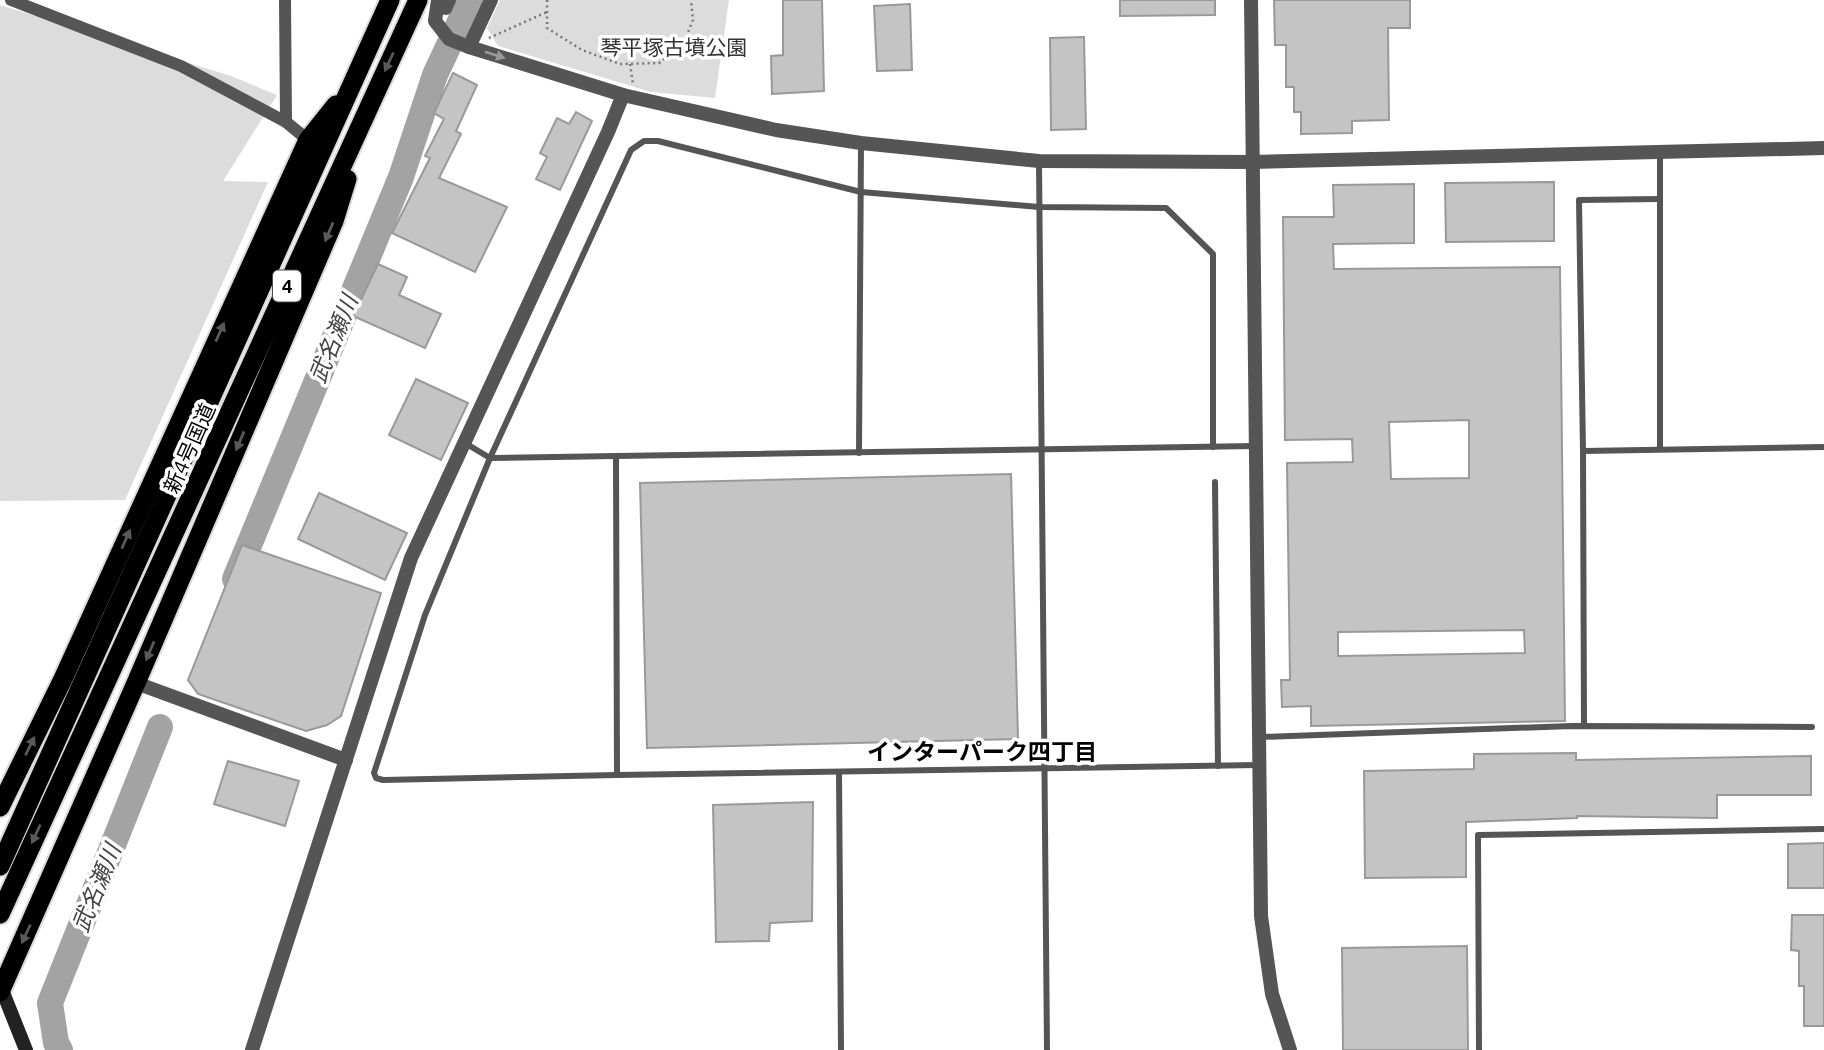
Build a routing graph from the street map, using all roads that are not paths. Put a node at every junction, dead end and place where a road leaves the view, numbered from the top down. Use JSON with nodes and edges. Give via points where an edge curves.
{"nodes":[{"id":1,"x":11,"y":0,"type":"edge"},
{"id":2,"x":285,"y":0,"type":"edge"},
{"id":3,"x":390,"y":0,"type":"edge"},
{"id":4,"x":418,"y":0,"type":"edge"},
{"id":5,"x":491,"y":0,"type":"edge"},
{"id":6,"x":1251,"y":0,"type":"edge"},
{"id":7,"x":445,"y":3,"type":"edge"},
{"id":8,"x":469,"y":47,"type":"junction"},
{"id":9,"x":352,"y":86,"type":"junction"},
{"id":10,"x":623,"y":94,"type":"junction"},
{"id":11,"x":372,"y":97,"type":"junction"},
{"id":12,"x":285,"y":122,"type":"junction"},
{"id":13,"x":308,"y":140,"type":"junction"},
{"id":14,"x":861,"y":143,"type":"junction"},
{"id":15,"x":1824,"y":148,"type":"edge"},
{"id":16,"x":1660,"y":152,"type":"junction"},
{"id":17,"x":1039,"y":161,"type":"junction"},
{"id":18,"x":1253,"y":162,"type":"junction"},
{"id":19,"x":861,"y":192,"type":"junction"},
{"id":20,"x":1660,"y":200,"type":"junction"},
{"id":21,"x":1039,"y":207,"type":"junction"},
{"id":22,"x":464,"y":443,"type":"junction"},
{"id":23,"x":1256,"y":446,"type":"junction"},
{"id":24,"x":1213,"y":447,"type":"junction"},
{"id":25,"x":1824,"y":447,"type":"edge"},
{"id":26,"x":1660,"y":449,"type":"junction"},
{"id":27,"x":1040,"y":450,"type":"junction"},
{"id":28,"x":1583,"y":451,"type":"junction"},
{"id":29,"x":859,"y":453,"type":"junction"},
{"id":30,"x":615,"y":456,"type":"junction"},
{"id":31,"x":490,"y":458,"type":"junction"},
{"id":32,"x":1215,"y":482,"type":"dead end"},
{"id":33,"x":136,"y":683,"type":"junction"},
{"id":34,"x":1584,"y":726,"type":"junction"},
{"id":35,"x":1812,"y":727,"type":"dead end"},
{"id":36,"x":1260,"y":737,"type":"junction"},
{"id":37,"x":346,"y":760,"type":"junction"},
{"id":38,"x":1260,"y":765,"type":"junction"},
{"id":39,"x":1218,"y":766,"type":"junction"},
{"id":40,"x":1044,"y":768,"type":"junction"},
{"id":41,"x":839,"y":772,"type":"junction"},
{"id":42,"x":617,"y":775,"type":"junction"},
{"id":43,"x":0,"y":807,"type":"edge"},
{"id":44,"x":1824,"y":829,"type":"edge"},
{"id":45,"x":0,"y":866,"type":"edge"},
{"id":46,"x":0,"y":914,"type":"edge"},
{"id":47,"x":0,"y":988,"type":"edge"},
{"id":48,"x":26,"y":1050,"type":"edge"},
{"id":49,"x":251,"y":1050,"type":"edge"},
{"id":50,"x":841,"y":1050,"type":"edge"},
{"id":51,"x":1047,"y":1050,"type":"edge"},
{"id":52,"x":1290,"y":1050,"type":"edge"},
{"id":53,"x":1479,"y":1050,"type":"edge"}],
"edges":[{"from":1,"to":12,"type":"street","via":[[181,66]]},
{"from":2,"to":12,"type":"street"},
{"from":3,"to":9,"type":"highway","name":"新4号国道","number":"4"},
{"from":4,"to":11,"type":"highway","name":"新4号国道","number":"4","one_way":true},
{"from":5,"to":8,"type":"street"},
{"from":6,"to":18,"type":"street"},
{"from":7,"to":8,"type":"street","via":[[435,21],[449,39]]},
{"from":8,"to":10,"type":"street","one_way":true},
{"from":9,"to":13,"type":"highway"},
{"from":9,"to":45,"type":"highway","name":"新4号国道","number":"4"},
{"from":10,"to":14,"type":"street","via":[[776,130]]},
{"from":10,"to":22,"type":"street"},
{"from":11,"to":33,"type":"highway","one_way":true,"via":[[334,221]]},
{"from":11,"to":46,"type":"highway","name":"新4号国道","number":"4","one_way":true},
{"from":12,"to":13,"type":"street"},
{"from":43,"to":13,"type":"highway","one_way":true,"via":[[63,679]]},
{"from":14,"to":17,"type":"street"},
{"from":14,"to":19,"type":"lane"},
{"from":15,"to":16,"type":"street"},
{"from":16,"to":18,"type":"street"},
{"from":16,"to":20,"type":"lane"},
{"from":17,"to":18,"type":"street"},
{"from":17,"to":21,"type":"lane"},
{"from":18,"to":23,"type":"street"},
{"from":19,"to":21,"type":"lane"},
{"from":19,"to":29,"type":"lane"},
{"from":19,"to":31,"type":"lane","via":[[658,141],[644,141],[631,150]]},
{"from":20,"to":26,"type":"lane"},
{"from":20,"to":28,"type":"lane","via":[[1579,200]]},
{"from":21,"to":24,"type":"lane","via":[[1166,208],[1213,254]]},
{"from":21,"to":27,"type":"lane"},
{"from":22,"to":31,"type":"lane"},
{"from":22,"to":37,"type":"street","via":[[411,558]]},
{"from":23,"to":24,"type":"lane"},
{"from":23,"to":36,"type":"street"},
{"from":24,"to":27,"type":"lane"},
{"from":25,"to":26,"type":"lane"},
{"from":26,"to":28,"type":"lane"},
{"from":27,"to":29,"type":"lane"},
{"from":27,"to":40,"type":"lane"},
{"from":28,"to":34,"type":"lane"},
{"from":29,"to":30,"type":"lane"},
{"from":30,"to":31,"type":"lane"},
{"from":30,"to":42,"type":"lane"},
{"from":31,"to":42,"type":"lane","via":[[425,615],[376,778]]},
{"from":32,"to":39,"type":"lane"},
{"from":33,"to":37,"type":"street"},
{"from":33,"to":47,"type":"highway","one_way":true},
{"from":34,"to":35,"type":"lane"},
{"from":34,"to":36,"type":"lane"},
{"from":36,"to":38,"type":"street"},
{"from":37,"to":49,"type":"street"},
{"from":38,"to":39,"type":"lane"},
{"from":38,"to":52,"type":"street","via":[[1261,916],[1272,994]]},
{"from":39,"to":40,"type":"lane"},
{"from":40,"to":41,"type":"lane"},
{"from":40,"to":51,"type":"lane"},
{"from":41,"to":42,"type":"lane"},
{"from":41,"to":50,"type":"lane"},
{"from":44,"to":53,"type":"lane","via":[[1478,835]]},
{"from":47,"to":48,"type":"main road"}]}
